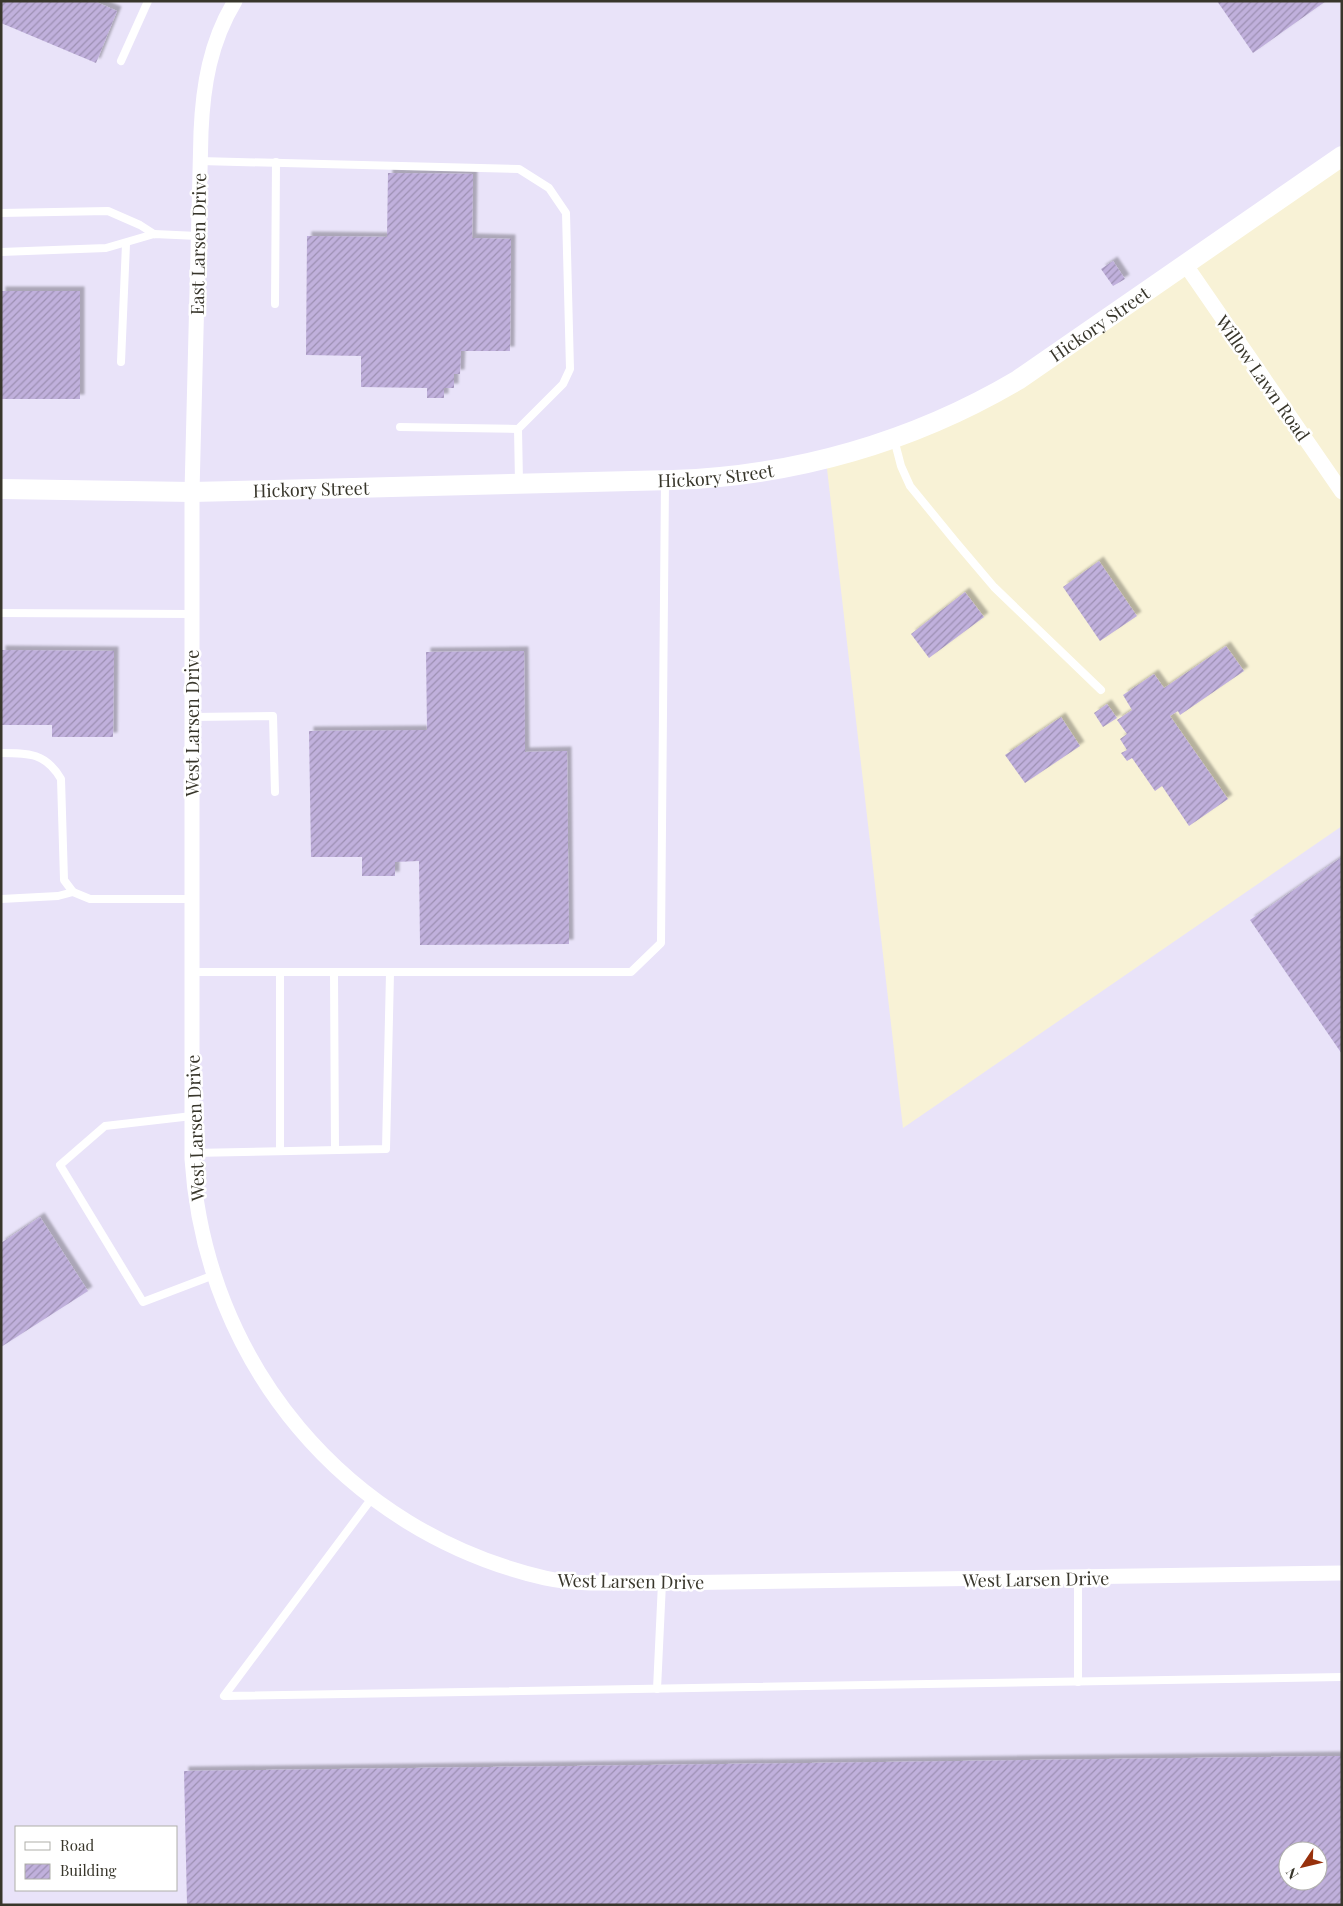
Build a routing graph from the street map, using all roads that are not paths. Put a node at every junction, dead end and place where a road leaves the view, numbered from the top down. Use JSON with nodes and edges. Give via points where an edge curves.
{"nodes":[{"id":1,"x":148,"y":1,"type":"edge"},
{"id":2,"x":235,"y":1,"type":"edge"},
{"id":3,"x":121,"y":61,"type":"dead end"},
{"id":4,"x":1342,"y":156,"type":"edge"},
{"id":5,"x":200,"y":160,"type":"junction"},
{"id":6,"x":276,"y":162,"type":"junction"},
{"id":7,"x":1,"y":213,"type":"edge"},
{"id":8,"x":154,"y":234,"type":"junction"},
{"id":9,"x":198,"y":236,"type":"junction"},
{"id":10,"x":126,"y":244,"type":"junction"},
{"id":11,"x":1,"y":252,"type":"edge"},
{"id":12,"x":1185,"y":264,"type":"junction"},
{"id":13,"x":275,"y":304,"type":"dead end"},
{"id":14,"x":121,"y":362,"type":"dead end"},
{"id":15,"x":400,"y":427,"type":"dead end"},
{"id":16,"x":518,"y":429,"type":"junction"},
{"id":17,"x":894,"y":439,"type":"junction"},
{"id":18,"x":665,"y":480,"type":"junction"},
{"id":19,"x":519,"y":484,"type":"junction"},
{"id":20,"x":1,"y":489,"type":"edge"},
{"id":21,"x":192,"y":492,"type":"junction"},
{"id":22,"x":1342,"y":492,"type":"edge"},
{"id":23,"x":1,"y":613,"type":"edge"},
{"id":24,"x":192,"y":614,"type":"junction"},
{"id":25,"x":1101,"y":690,"type":"dead end"},
{"id":26,"x":192,"y":717,"type":"junction"},
{"id":27,"x":1,"y":753,"type":"edge"},
{"id":28,"x":275,"y":792,"type":"dead end"},
{"id":29,"x":72,"y":892,"type":"junction"},
{"id":30,"x":1,"y":898,"type":"edge"},
{"id":31,"x":192,"y":899,"type":"junction"},
{"id":32,"x":192,"y":972,"type":"junction"},
{"id":33,"x":280,"y":973,"type":"junction"},
{"id":34,"x":334,"y":973,"type":"junction"},
{"id":35,"x":390,"y":974,"type":"junction"},
{"id":36,"x":192,"y":1116,"type":"junction"},
{"id":37,"x":335,"y":1150,"type":"junction"},
{"id":38,"x":280,"y":1151,"type":"junction"},
{"id":39,"x":192,"y":1153,"type":"junction"},
{"id":40,"x":214,"y":1276,"type":"junction"},
{"id":41,"x":372,"y":1498,"type":"junction"},
{"id":42,"x":1342,"y":1573,"type":"edge"},
{"id":43,"x":1078,"y":1578,"type":"junction"},
{"id":44,"x":662,"y":1583,"type":"junction"},
{"id":45,"x":1342,"y":1678,"type":"edge"},
{"id":46,"x":1078,"y":1682,"type":"junction"},
{"id":47,"x":657,"y":1689,"type":"junction"}],
"edges":[{"from":1,"to":3,"type":"lane"},
{"from":2,"to":5,"type":"street","name":"East Larsen Drive","via":[[215,39],[208,68]]},
{"from":4,"to":12,"type":"street","name":"Hickory Street"},
{"from":5,"to":6,"type":"lane"},
{"from":5,"to":9,"type":"street","name":"East Larsen Drive"},
{"from":6,"to":13,"type":"lane"},
{"from":6,"to":16,"type":"lane","via":[[519,169],[549,188],[566,213],[570,369],[563,384]]},
{"from":7,"to":8,"type":"lane","via":[[108,211]]},
{"from":8,"to":9,"type":"lane"},
{"from":8,"to":10,"type":"lane"},
{"from":9,"to":21,"type":"street","name":"East Larsen Drive"},
{"from":10,"to":11,"type":"lane","via":[[106,248]]},
{"from":10,"to":14,"type":"lane"},
{"from":12,"to":17,"type":"street","name":"Hickory Street","via":[[1018,380],[958,413]]},
{"from":12,"to":22,"type":"street","name":"Willow Lawn Road"},
{"from":15,"to":16,"type":"lane"},
{"from":16,"to":19,"type":"lane"},
{"from":17,"to":18,"type":"street","name":"Hickory Street","via":[[852,453],[786,468],[736,476]]},
{"from":17,"to":25,"type":"lane","via":[[910,486],[955,541],[994,587]]},
{"from":18,"to":19,"type":"street","name":"Hickory Street"},
{"from":18,"to":35,"type":"lane","via":[[661,943],[631,972]]},
{"from":19,"to":21,"type":"street","name":"Hickory Street"},
{"from":20,"to":21,"type":"street","name":"Hickory Street"},
{"from":21,"to":24,"type":"street","name":"West Larsen Drive"},
{"from":23,"to":24,"type":"lane"},
{"from":24,"to":26,"type":"street","name":"West Larsen Drive"},
{"from":26,"to":28,"type":"lane","via":[[273,716]]},
{"from":26,"to":31,"type":"street","name":"West Larsen Drive"},
{"from":27,"to":29,"type":"lane","via":[[37,756],[54,768],[61,779],[64,880]]},
{"from":29,"to":30,"type":"lane","via":[[58,896]]},
{"from":29,"to":31,"type":"lane","via":[[90,899]]},
{"from":31,"to":32,"type":"street","name":"West Larsen Drive"},
{"from":32,"to":33,"type":"lane"},
{"from":32,"to":36,"type":"street","name":"West Larsen Drive"},
{"from":33,"to":34,"type":"lane"},
{"from":33,"to":38,"type":"lane"},
{"from":34,"to":35,"type":"lane"},
{"from":34,"to":37,"type":"lane"},
{"from":35,"to":37,"type":"lane","via":[[386,1149]]},
{"from":36,"to":39,"type":"street","name":"West Larsen Drive"},
{"from":36,"to":40,"type":"lane","via":[[105,1126],[60,1165],[143,1302]]},
{"from":37,"to":38,"type":"lane"},
{"from":38,"to":39,"type":"lane"},
{"from":39,"to":40,"type":"street","name":"West Larsen Drive","via":[[198,1210]]},
{"from":40,"to":41,"type":"street","name":"West Larsen Drive","via":[[242,1343],[274,1397],[320,1452]]},
{"from":41,"to":44,"type":"street","name":"West Larsen Drive","via":[[430,1534],[513,1569],[560,1581]]},
{"from":41,"to":47,"type":"lane","via":[[224,1696]]},
{"from":42,"to":43,"type":"street","name":"West Larsen Drive"},
{"from":43,"to":44,"type":"street","name":"West Larsen Drive"},
{"from":43,"to":46,"type":"lane"},
{"from":44,"to":47,"type":"lane"},
{"from":45,"to":46,"type":"lane"},
{"from":46,"to":47,"type":"lane"}]}
